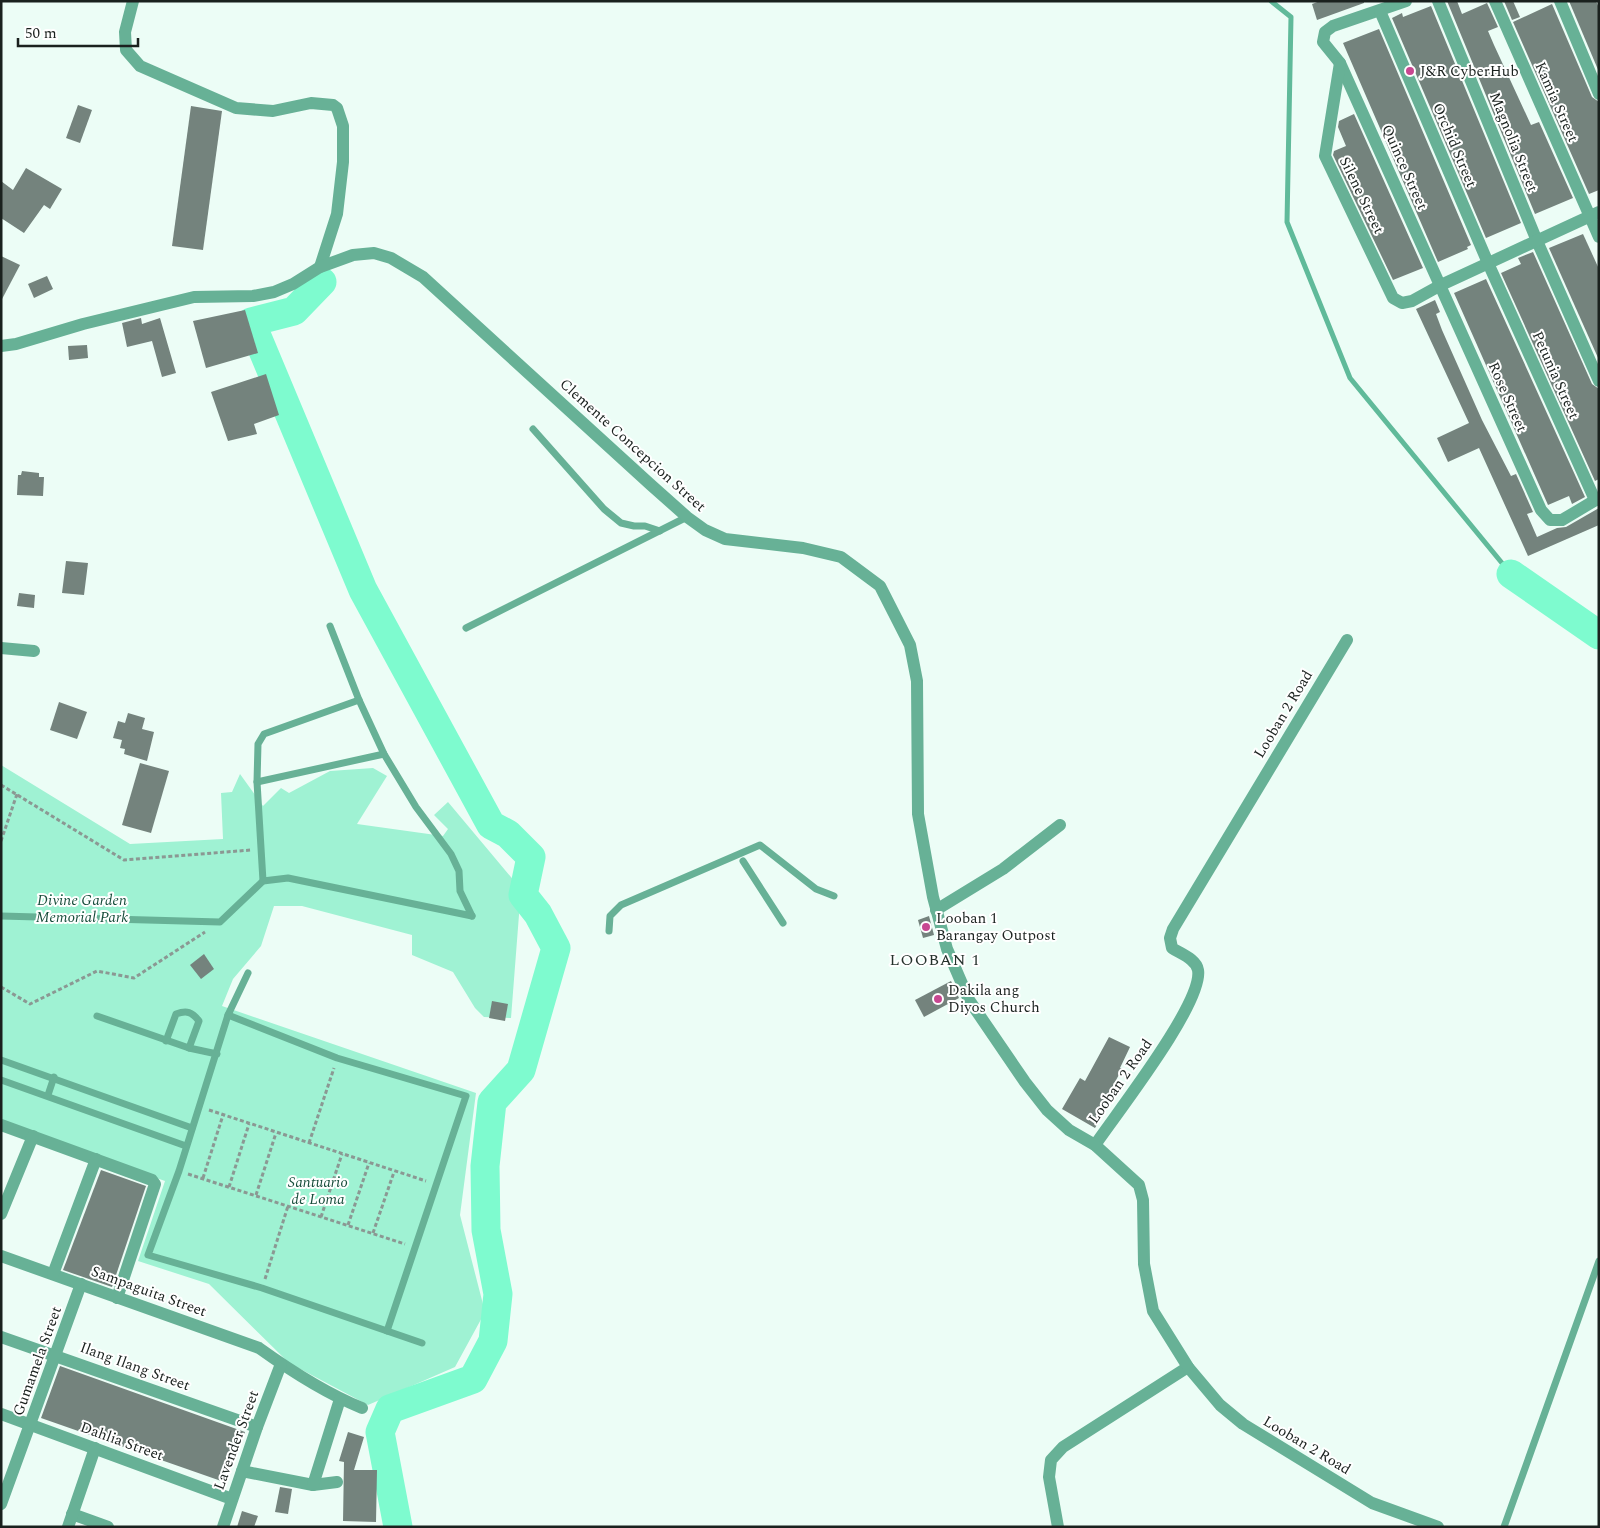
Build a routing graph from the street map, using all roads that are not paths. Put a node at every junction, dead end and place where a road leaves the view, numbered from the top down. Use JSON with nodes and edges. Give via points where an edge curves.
{"nodes":[{"id":1,"x":133,"y":1,"type":"edge"},
{"id":2,"x":1406,"y":1,"type":"edge"},
{"id":3,"x":1438,"y":1,"type":"edge"},
{"id":4,"x":1495,"y":1,"type":"edge"},
{"id":5,"x":1560,"y":1,"type":"edge"},
{"id":6,"x":1380,"y":11,"type":"junction"},
{"id":7,"x":1340,"y":63,"type":"junction"},
{"id":8,"x":1599,"y":94,"type":"edge"},
{"id":9,"x":1594,"y":214,"type":"edge"},
{"id":10,"x":1599,"y":237,"type":"edge"},
{"id":11,"x":1537,"y":240,"type":"junction"},
{"id":12,"x":1488,"y":263,"type":"junction"},
{"id":13,"x":320,"y":267,"type":"junction"},
{"id":14,"x":1441,"y":285,"type":"junction"},
{"id":15,"x":1,"y":346,"type":"edge"},
{"id":16,"x":1599,"y":380,"type":"edge"},
{"id":17,"x":533,"y":429,"type":"dead end"},
{"id":18,"x":1597,"y":499,"type":"edge"},
{"id":19,"x":687,"y":517,"type":"junction"},
{"id":20,"x":660,"y":531,"type":"junction"},
{"id":21,"x":330,"y":626,"type":"dead end"},
{"id":22,"x":466,"y":628,"type":"dead end"},
{"id":23,"x":1347,"y":640,"type":"dead end"},
{"id":24,"x":1,"y":648,"type":"edge"},
{"id":25,"x":34,"y":650,"type":"dead end"},
{"id":26,"x":359,"y":700,"type":"junction"},
{"id":27,"x":384,"y":754,"type":"junction"},
{"id":28,"x":257,"y":782,"type":"junction"},
{"id":29,"x":1060,"y":825,"type":"dead end"},
{"id":30,"x":743,"y":861,"type":"dead end"},
{"id":31,"x":263,"y":881,"type":"junction"},
{"id":32,"x":834,"y":896,"type":"dead end"},
{"id":33,"x":936,"y":910,"type":"junction"},
{"id":34,"x":1,"y":916,"type":"edge"},
{"id":35,"x":783,"y":923,"type":"dead end"},
{"id":36,"x":609,"y":931,"type":"dead end"},
{"id":37,"x":248,"y":973,"type":"dead end"},
{"id":38,"x":97,"y":1016,"type":"dead end"},
{"id":39,"x":228,"y":1016,"type":"junction"},
{"id":40,"x":166,"y":1041,"type":"junction"},
{"id":41,"x":189,"y":1048,"type":"junction"},
{"id":42,"x":217,"y":1054,"type":"junction"},
{"id":43,"x":1,"y":1060,"type":"edge"},
{"id":44,"x":54,"y":1077,"type":"junction"},
{"id":45,"x":1,"y":1080,"type":"edge"},
{"id":46,"x":48,"y":1096,"type":"junction"},
{"id":47,"x":1,"y":1125,"type":"edge"},
{"id":48,"x":192,"y":1128,"type":"junction"},
{"id":49,"x":33,"y":1136,"type":"junction"},
{"id":50,"x":1095,"y":1145,"type":"junction"},
{"id":51,"x":186,"y":1146,"type":"junction"},
{"id":52,"x":96,"y":1159,"type":"junction"},
{"id":53,"x":1,"y":1214,"type":"edge"},
{"id":54,"x":1,"y":1256,"type":"edge"},
{"id":55,"x":1599,"y":1262,"type":"edge"},
{"id":56,"x":53,"y":1274,"type":"junction"},
{"id":57,"x":81,"y":1284,"type":"junction"},
{"id":58,"x":117,"y":1298,"type":"junction"},
{"id":59,"x":387,"y":1331,"type":"junction"},
{"id":60,"x":1,"y":1337,"type":"edge"},
{"id":61,"x":422,"y":1343,"type":"dead end"},
{"id":62,"x":56,"y":1355,"type":"junction"},
{"id":63,"x":281,"y":1364,"type":"junction"},
{"id":64,"x":1188,"y":1367,"type":"junction"},
{"id":65,"x":340,"y":1399,"type":"junction"},
{"id":66,"x":362,"y":1408,"type":"dead end"},
{"id":67,"x":1,"y":1414,"type":"edge"},
{"id":68,"x":31,"y":1424,"type":"junction"},
{"id":69,"x":257,"y":1427,"type":"junction"},
{"id":70,"x":95,"y":1448,"type":"junction"},
{"id":71,"x":242,"y":1471,"type":"junction"},
{"id":72,"x":337,"y":1482,"type":"dead end"},
{"id":73,"x":313,"y":1485,"type":"junction"},
{"id":74,"x":232,"y":1499,"type":"junction"},
{"id":75,"x":1,"y":1504,"type":"edge"},
{"id":76,"x":70,"y":1521,"type":"edge"},
{"id":77,"x":108,"y":1527,"type":"edge"},
{"id":78,"x":223,"y":1527,"type":"edge"},
{"id":79,"x":1058,"y":1527,"type":"edge"},
{"id":80,"x":1438,"y":1527,"type":"edge"},
{"id":81,"x":1504,"y":1527,"type":"edge"}],
"edges":[{"from":1,"to":13,"type":"street","via":[[125,32],[126,50],[140,66],[236,108],[273,111],[311,103],[333,104],[337,108],[343,126],[343,162],[337,214]]},
{"from":2,"to":6,"type":"street"},
{"from":3,"to":11,"type":"street","name":"Magnolia Street"},
{"from":4,"to":9,"type":"street","name":"Kamia Street"},
{"from":5,"to":8,"type":"street"},
{"from":6,"to":7,"type":"street","name":"Quince Street","via":[[1333,26],[1325,32],[1323,42]]},
{"from":6,"to":12,"type":"street","name":"Orchid Street"},
{"from":7,"to":14,"type":"street","name":"Quince Street"},
{"from":7,"to":14,"type":"street","name":"Silene Street","via":[[1325,156],[1393,298],[1402,303],[1412,301]]},
{"from":9,"to":10,"type":"street","name":"Kamia Street"},
{"from":9,"to":11,"type":"street"},
{"from":11,"to":12,"type":"street"},
{"from":11,"to":16,"type":"street","name":"Magnolia Street"},
{"from":12,"to":14,"type":"street"},
{"from":12,"to":18,"type":"street","name":"Petunia Street"},
{"from":13,"to":15,"type":"street","name":"Clemente Concepcion Street","via":[[274,292],[194,298]]},
{"from":13,"to":19,"type":"street","name":"Clemente Concepcion Street","via":[[354,254],[374,253],[408,266]]},
{"from":14,"to":18,"type":"street","name":"Rose Street","via":[[1541,510],[1550,520],[1562,520]]},
{"from":17,"to":20,"type":"lane","via":[[621,523]]},
{"from":19,"to":20,"type":"lane"},
{"from":19,"to":33,"type":"street","name":"Clemente Concepcion Street","via":[[725,539],[803,548],[841,557],[880,586],[910,644],[917,681],[918,814]]},
{"from":20,"to":22,"type":"lane"},
{"from":21,"to":26,"type":"lane"},
{"from":23,"to":50,"type":"street","name":"Looban 2 Road","via":[[1173,929],[1170,938],[1172,948],[1198,968],[1191,997],[1181,1022]]},
{"from":24,"to":25,"type":"street"},
{"from":26,"to":27,"type":"lane"},
{"from":26,"to":28,"type":"lane","via":[[264,734],[258,744]]},
{"from":27,"to":28,"type":"lane"},
{"from":27,"to":31,"type":"lane","via":[[416,807],[451,854],[459,871],[460,891],[472,916],[288,878]]},
{"from":28,"to":31,"type":"lane"},
{"from":29,"to":33,"type":"street","via":[[1003,869]]},
{"from":30,"to":35,"type":"lane"},
{"from":31,"to":34,"type":"lane","via":[[220,922]]},
{"from":32,"to":36,"type":"lane","via":[[816,889],[760,845],[621,905],[610,916]]},
{"from":33,"to":50,"type":"street","name":"Clemente Concepcion Street","via":[[947,949],[969,1000],[1000,1048],[1048,1110],[1069,1130]]},
{"from":37,"to":39,"type":"lane"},
{"from":38,"to":40,"type":"lane"},
{"from":39,"to":42,"type":"lane"},
{"from":39,"to":59,"type":"lane","via":[[337,1058],[466,1096]]},
{"from":40,"to":41,"type":"lane"},
{"from":40,"to":41,"type":"lane","via":[[176,1014],[184,1011],[194,1014],[199,1021]]},
{"from":41,"to":42,"type":"lane"},
{"from":42,"to":48,"type":"lane"},
{"from":43,"to":44,"type":"lane"},
{"from":44,"to":46,"type":"lane"},
{"from":44,"to":48,"type":"lane"},
{"from":45,"to":46,"type":"lane"},
{"from":46,"to":51,"type":"lane"},
{"from":47,"to":49,"type":"street"},
{"from":48,"to":51,"type":"lane"},
{"from":49,"to":52,"type":"street"},
{"from":49,"to":53,"type":"street"},
{"from":50,"to":64,"type":"street","name":"Looban 2 Road","via":[[1139,1185],[1144,1200],[1147,1290],[1153,1311]]},
{"from":51,"to":59,"type":"lane","via":[[148,1255],[262,1288]]},
{"from":52,"to":56,"type":"street"},
{"from":52,"to":58,"type":"street","via":[[152,1180],[155,1184]]},
{"from":54,"to":56,"type":"street","name":"Sampaguita Street"},
{"from":55,"to":81,"type":"lane"},
{"from":56,"to":57,"type":"street","name":"Sampaguita Street"},
{"from":57,"to":58,"type":"street","name":"Sampaguita Street"},
{"from":57,"to":62,"type":"street","name":"Gumamela Street"},
{"from":58,"to":63,"type":"street","name":"Sampaguita Street","via":[[259,1348]]},
{"from":59,"to":61,"type":"lane"},
{"from":60,"to":62,"type":"street","name":"Ilang Ilang Street"},
{"from":62,"to":68,"type":"street","name":"Gumamela Street"},
{"from":62,"to":69,"type":"street","name":"Ilang Ilang Street"},
{"from":63,"to":65,"type":"street","name":"Sampaguita Street"},
{"from":63,"to":69,"type":"street","name":"Lavender Street"},
{"from":64,"to":79,"type":"street","via":[[1063,1446],[1051,1460],[1049,1477]]},
{"from":64,"to":80,"type":"street","name":"Looban 2 Road","via":[[1220,1405],[1243,1424],[1372,1503]]},
{"from":65,"to":66,"type":"street","name":"Sampaguita Street"},
{"from":65,"to":73,"type":"street"},
{"from":67,"to":68,"type":"street","name":"Dahlia Street"},
{"from":68,"to":70,"type":"street","name":"Dahlia Street"},
{"from":68,"to":75,"type":"street","name":"Gumamela Street"},
{"from":69,"to":71,"type":"street","name":"Lavender Street"},
{"from":70,"to":74,"type":"street","name":"Dahlia Street"},
{"from":70,"to":76,"type":"street"},
{"from":71,"to":73,"type":"street"},
{"from":71,"to":74,"type":"street","name":"Lavender Street"},
{"from":72,"to":73,"type":"street"},
{"from":74,"to":78,"type":"street","name":"Lavender Street"},
{"from":76,"to":77,"type":"street"}]}
